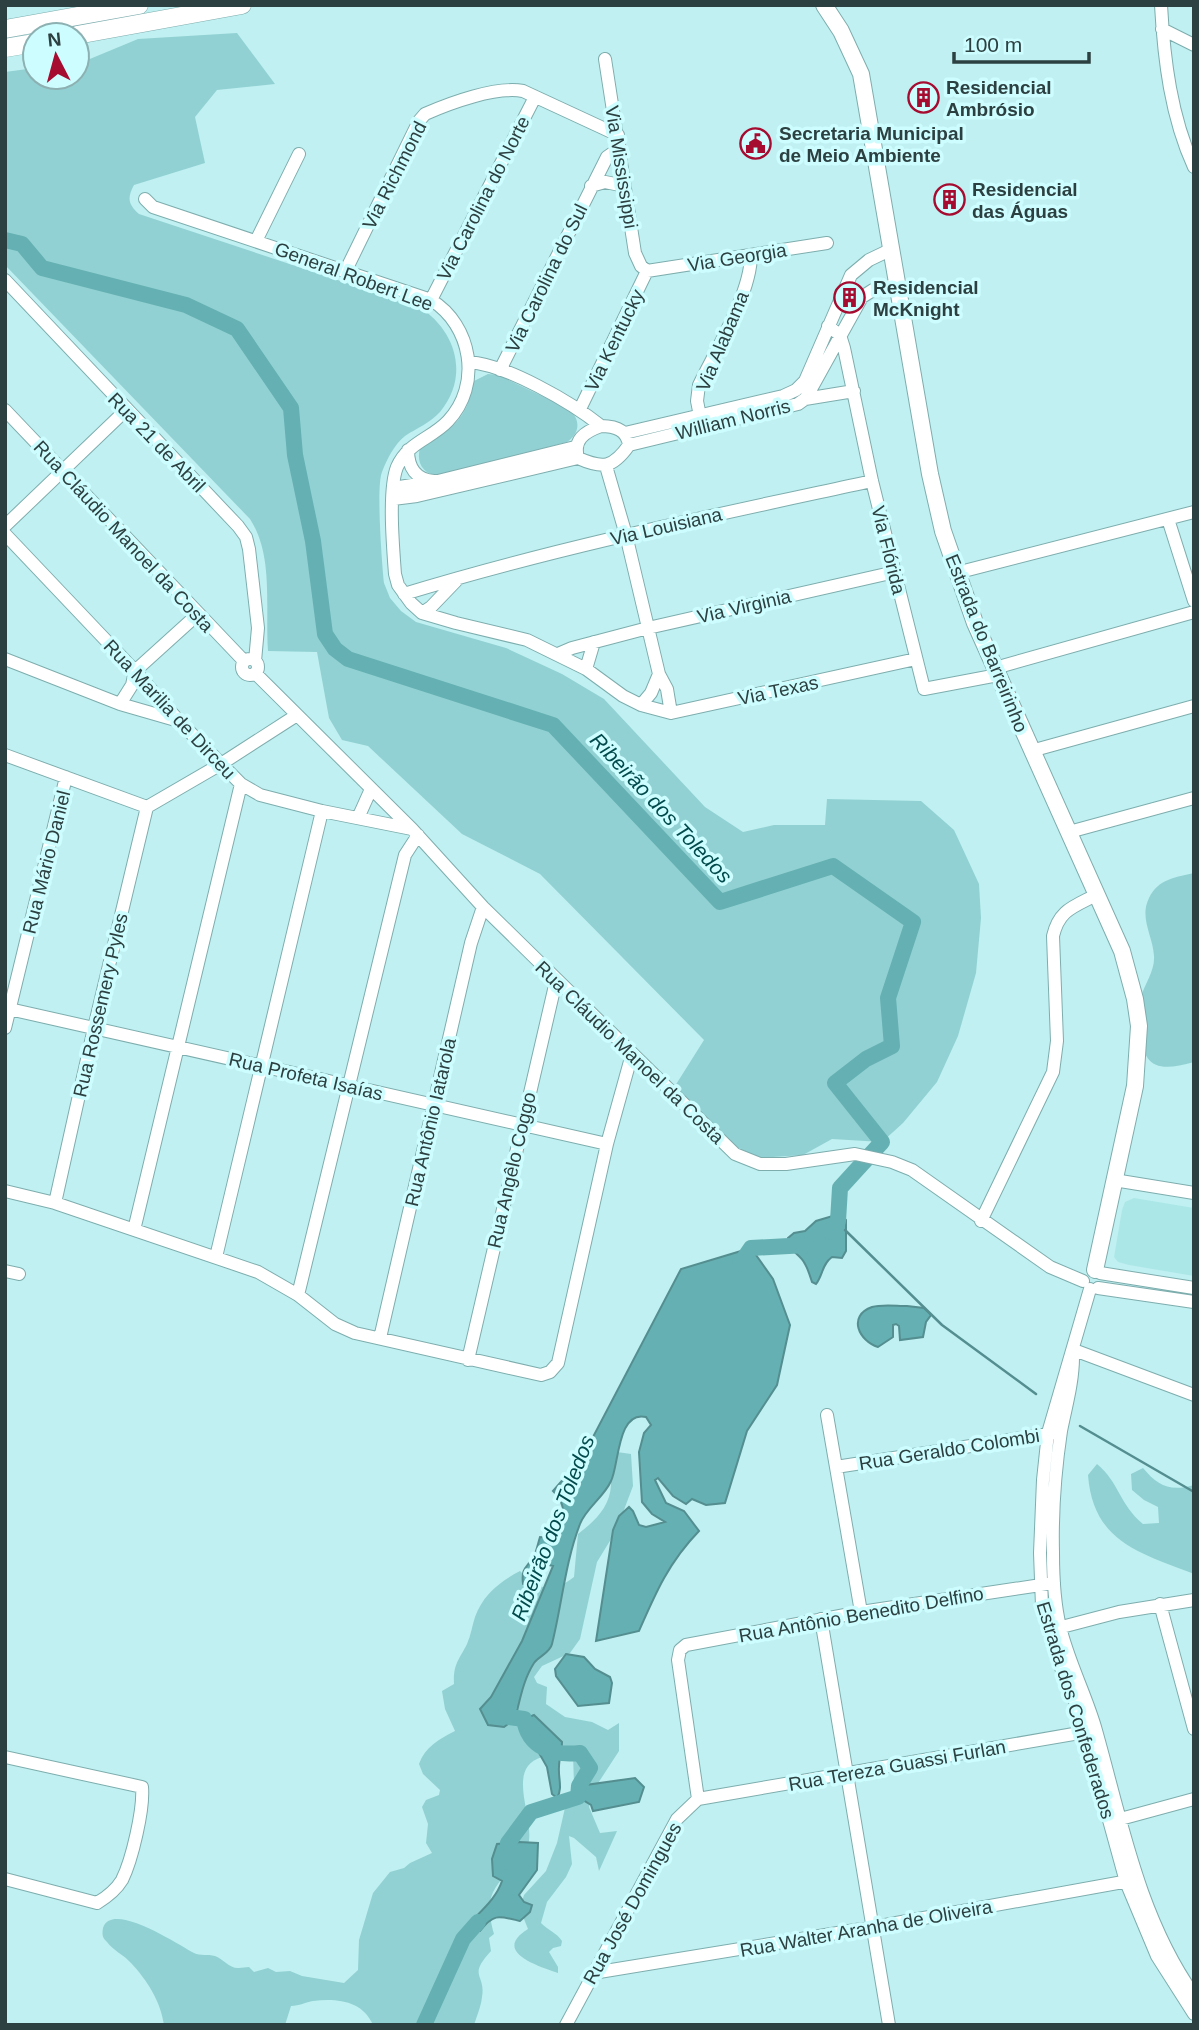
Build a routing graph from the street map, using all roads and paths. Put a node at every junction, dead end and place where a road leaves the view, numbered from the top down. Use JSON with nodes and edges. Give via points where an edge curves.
{"nodes":[{"id":1,"x":139,"y":5,"type":"edge"},
{"id":2,"x":242,"y":5,"type":"edge"},
{"id":3,"x":824,"y":5,"type":"edge"},
{"id":4,"x":1161,"y":5,"type":"edge"},
{"id":5,"x":5,"y":29,"type":"edge"},
{"id":6,"x":1162,"y":29,"type":"junction"},
{"id":7,"x":91,"y":32,"type":"edge"},
{"id":8,"x":1194,"y":46,"type":"edge"},
{"id":9,"x":605,"y":60,"type":"dead end"},
{"id":10,"x":535,"y":97,"type":"junction"},
{"id":11,"x":612,"y":103,"type":"junction"},
{"id":12,"x":591,"y":122,"type":"junction"},
{"id":13,"x":619,"y":142,"type":"junction"},
{"id":14,"x":299,"y":154,"type":"dead end"},
{"id":15,"x":1194,"y":167,"type":"edge"},
{"id":16,"x":591,"y":186,"type":"junction"},
{"id":17,"x":625,"y":186,"type":"junction"},
{"id":18,"x":145,"y":200,"type":"dead end"},
{"id":19,"x":256,"y":241,"type":"junction"},
{"id":20,"x":827,"y":243,"type":"dead end"},
{"id":21,"x":892,"y":249,"type":"junction"},
{"id":22,"x":751,"y":255,"type":"junction"},
{"id":23,"x":863,"y":264,"type":"junction"},
{"id":24,"x":346,"y":270,"type":"junction"},
{"id":25,"x":647,"y":271,"type":"junction"},
{"id":26,"x":5,"y":280,"type":"edge"},
{"id":27,"x":899,"y":284,"type":"junction"},
{"id":28,"x":867,"y":294,"type":"junction"},
{"id":29,"x":431,"y":300,"type":"junction"},
{"id":30,"x":828,"y":326,"type":"junction"},
{"id":31,"x":840,"y":335,"type":"junction"},
{"id":32,"x":826,"y":348,"type":"junction"},
{"id":33,"x":845,"y":361,"type":"junction"},
{"id":34,"x":469,"y":362,"type":"junction"},
{"id":35,"x":500,"y":370,"type":"junction"},
{"id":36,"x":854,"y":391,"type":"junction"},
{"id":37,"x":806,"y":399,"type":"junction"},
{"id":38,"x":580,"y":409,"type":"junction"},
{"id":39,"x":5,"y":410,"type":"edge"},
{"id":40,"x":126,"y":410,"type":"junction"},
{"id":41,"x":701,"y":422,"type":"junction"},
{"id":42,"x":600,"y":426,"type":"junction"},
{"id":43,"x":587,"y":430,"type":"junction"},
{"id":44,"x":627,"y":439,"type":"junction"},
{"id":45,"x":408,"y":450,"type":"junction"},
{"id":46,"x":577,"y":453,"type":"junction"},
{"id":47,"x":606,"y":466,"type":"junction"},
{"id":48,"x":63,"y":471,"type":"junction"},
{"id":49,"x":438,"y":481,"type":"junction"},
{"id":50,"x":872,"y":481,"type":"junction"},
{"id":51,"x":393,"y":493,"type":"junction"},
{"id":52,"x":1194,"y":512,"type":"edge"},
{"id":53,"x":1168,"y":519,"type":"junction"},
{"id":54,"x":5,"y":526,"type":"edge"},
{"id":55,"x":5,"y":534,"type":"edge"},
{"id":56,"x":626,"y":535,"type":"junction"},
{"id":57,"x":895,"y":572,"type":"junction"},
{"id":58,"x":956,"y":573,"type":"junction"},
{"id":59,"x":461,"y":577,"type":"junction"},
{"id":60,"x":404,"y":594,"type":"junction"},
{"id":61,"x":1194,"y":601,"type":"edge"},
{"id":62,"x":422,"y":612,"type":"junction"},
{"id":63,"x":1194,"y":612,"type":"edge"},
{"id":64,"x":198,"y":614,"type":"junction"},
{"id":65,"x":648,"y":628,"type":"junction"},
{"id":66,"x":594,"y":642,"type":"junction"},
{"id":67,"x":558,"y":654,"type":"junction"},
{"id":68,"x":916,"y":659,"type":"junction"},
{"id":69,"x":5,"y":660,"type":"edge"},
{"id":70,"x":250,"y":663,"type":"junction"},
{"id":71,"x":586,"y":670,"type":"junction"},
{"id":72,"x":135,"y":671,"type":"junction"},
{"id":73,"x":997,"y":671,"type":"junction"},
{"id":74,"x":659,"y":674,"type":"junction"},
{"id":75,"x":120,"y":704,"type":"junction"},
{"id":76,"x":641,"y":705,"type":"junction"},
{"id":77,"x":1194,"y":706,"type":"edge"},
{"id":78,"x":162,"y":711,"type":"junction"},
{"id":79,"x":671,"y":713,"type":"junction"},
{"id":80,"x":297,"y":715,"type":"junction"},
{"id":81,"x":1031,"y":751,"type":"junction"},
{"id":82,"x":5,"y":755,"type":"edge"},
{"id":83,"x":221,"y":764,"type":"junction"},
{"id":84,"x":66,"y":777,"type":"junction"},
{"id":85,"x":241,"y":784,"type":"junction"},
{"id":86,"x":371,"y":789,"type":"junction"},
{"id":87,"x":1194,"y":798,"type":"edge"},
{"id":88,"x":147,"y":807,"type":"junction"},
{"id":89,"x":322,"y":811,"type":"junction"},
{"id":90,"x":358,"y":818,"type":"junction"},
{"id":91,"x":415,"y":832,"type":"junction"},
{"id":92,"x":1069,"y":832,"type":"junction"},
{"id":93,"x":1096,"y":895,"type":"junction"},
{"id":94,"x":483,"y":907,"type":"junction"},
{"id":95,"x":556,"y":981,"type":"junction"},
{"id":96,"x":7,"y":1009,"type":"edge"},
{"id":97,"x":5,"y":1028,"type":"edge"},
{"id":98,"x":94,"y":1028,"type":"junction"},
{"id":99,"x":178,"y":1047,"type":"junction"},
{"id":100,"x":632,"y":1054,"type":"junction"},
{"id":101,"x":262,"y":1066,"type":"junction"},
{"id":102,"x":348,"y":1085,"type":"junction"},
{"id":103,"x":435,"y":1105,"type":"junction"},
{"id":104,"x":521,"y":1125,"type":"junction"},
{"id":105,"x":607,"y":1144,"type":"junction"},
{"id":106,"x":1114,"y":1180,"type":"junction"},
{"id":107,"x":5,"y":1191,"type":"edge"},
{"id":108,"x":1194,"y":1193,"type":"edge"},
{"id":109,"x":55,"y":1203,"type":"junction"},
{"id":110,"x":981,"y":1221,"type":"junction"},
{"id":111,"x":134,"y":1230,"type":"junction"},
{"id":112,"x":216,"y":1257,"type":"junction"},
{"id":113,"x":1093,"y":1280,"type":"junction"},
{"id":114,"x":1194,"y":1288,"type":"edge"},
{"id":115,"x":298,"y":1295,"type":"junction"},
{"id":116,"x":1194,"y":1302,"type":"edge"},
{"id":117,"x":380,"y":1338,"type":"junction"},
{"id":118,"x":1074,"y":1350,"type":"junction"},
{"id":119,"x":468,"y":1360,"type":"junction"},
{"id":120,"x":1194,"y":1395,"type":"edge"},
{"id":121,"x":827,"y":1415,"type":"dead end"},
{"id":122,"x":1055,"y":1433,"type":"junction"},
{"id":123,"x":836,"y":1467,"type":"junction"},
{"id":124,"x":1054,"y":1583,"type":"junction"},
{"id":125,"x":1040,"y":1585,"type":"junction"},
{"id":126,"x":1194,"y":1600,"type":"edge"},
{"id":127,"x":1160,"y":1604,"type":"junction"},
{"id":128,"x":861,"y":1612,"type":"junction"},
{"id":129,"x":821,"y":1619,"type":"junction"},
{"id":130,"x":1054,"y":1629,"type":"junction"},
{"id":131,"x":1194,"y":1729,"type":"edge"},
{"id":132,"x":1090,"y":1731,"type":"junction"},
{"id":133,"x":5,"y":1757,"type":"edge"},
{"id":134,"x":848,"y":1773,"type":"junction"},
{"id":135,"x":698,"y":1798,"type":"junction"},
{"id":136,"x":1194,"y":1799,"type":"edge"},
{"id":137,"x":1115,"y":1820,"type":"junction"},
{"id":138,"x":5,"y":1879,"type":"edge"},
{"id":139,"x":1132,"y":1881,"type":"junction"},
{"id":140,"x":874,"y":1927,"type":"junction"},
{"id":141,"x":593,"y":1973,"type":"junction"},
{"id":142,"x":1194,"y":1995,"type":"edge"},
{"id":143,"x":1194,"y":2014,"type":"edge"},
{"id":144,"x":566,"y":2025,"type":"edge"},
{"id":145,"x":889,"y":2025,"type":"edge"}],
"edges":[{"from":1,"to":5,"type":"highway"},
{"from":2,"to":7,"type":"highway"},
{"from":3,"to":21,"type":"main road","name":"Estrada do Barreirinho","via":[[861,74]]},
{"from":4,"to":6,"type":"street"},
{"from":6,"to":8,"type":"street"},
{"from":6,"to":15,"type":"street","via":[[1176,117]]},
{"from":9,"to":11,"type":"street","name":"Via Mississippi"},
{"from":10,"to":12,"type":"street","name":"Via Richmond"},
{"from":10,"to":24,"type":"street","name":"Via Richmond","via":[[510,88],[425,114]]},
{"from":10,"to":29,"type":"street","name":"Via Carolina do Norte"},
{"from":11,"to":12,"type":"street"},
{"from":11,"to":13,"type":"street","name":"Via Mississippi"},
{"from":12,"to":13,"type":"street","name":"Via Richmond"},
{"from":13,"to":16,"type":"street","name":"Via Carolina do Sul"},
{"from":13,"to":17,"type":"street","name":"Via Mississippi"},
{"from":14,"to":19,"type":"street"},
{"from":16,"to":17,"type":"street","via":[[605,182]]},
{"from":16,"to":35,"type":"street","name":"Via Carolina do Sul"},
{"from":17,"to":25,"type":"street","name":"Via Mississippi","via":[[635,253]]},
{"from":18,"to":19,"type":"street","name":"General Robert Lee","via":[[153,207]]},
{"from":19,"to":24,"type":"street","name":"General Robert Lee"},
{"from":20,"to":22,"type":"street","name":"Via Georgia"},
{"from":21,"to":23,"type":"street"},
{"from":21,"to":27,"type":"main road","name":"Estrada do Barreirinho"},
{"from":22,"to":25,"type":"street","name":"Via Georgia"},
{"from":22,"to":41,"type":"street","name":"Via Alabama","via":[[746,287],[699,385]]},
{"from":23,"to":28,"type":"street"},
{"from":23,"to":30,"type":"street","name":"William Norris","via":[[851,275]]},
{"from":24,"to":29,"type":"street","name":"General Robert Lee"},
{"from":25,"to":38,"type":"street","name":"Via Kentucky"},
{"from":26,"to":40,"type":"street","name":"Rua 21 de Abril"},
{"from":27,"to":28,"type":"street"},
{"from":27,"to":58,"type":"main road","name":"Estrada do Barreirinho","via":[[929,474]]},
{"from":28,"to":31,"type":"street","name":"William Norris"},
{"from":29,"to":34,"type":"street","name":"General Robert Lee","via":[[458,327]]},
{"from":30,"to":31,"type":"street"},
{"from":30,"to":32,"type":"street","name":"William Norris"},
{"from":31,"to":32,"type":"street","name":"William Norris"},
{"from":31,"to":33,"type":"street","name":"Via Flórida"},
{"from":32,"to":33,"type":"street"},
{"from":32,"to":37,"type":"street","name":"William Norris"},
{"from":32,"to":41,"type":"street","name":"William Norris","via":[[796,390]]},
{"from":33,"to":36,"type":"street","name":"Via Flórida"},
{"from":34,"to":35,"type":"street"},
{"from":34,"to":45,"type":"street","name":"General Robert Lee","via":[[467,385],[456,410]]},
{"from":35,"to":38,"type":"street"},
{"from":36,"to":37,"type":"street"},
{"from":36,"to":50,"type":"street","name":"Via Flórida"},
{"from":37,"to":41,"type":"street","name":"William Norris"},
{"from":38,"to":42,"type":"street"},
{"from":38,"to":43,"type":"street"},
{"from":39,"to":48,"type":"street","name":"Rua Cláudio Manoel da Costa"},
{"from":40,"to":48,"type":"street"},
{"from":40,"to":70,"type":"street","name":"Rua 21 de Abril","via":[[246,537],[258,628]]},
{"from":41,"to":44,"type":"street","name":"William Norris"},
{"from":42,"to":43,"type":"street"},
{"from":42,"to":44,"type":"street","via":[[620,429]]},
{"from":43,"to":46,"type":"street","via":[[579,439]]},
{"from":44,"to":47,"type":"street","via":[[616,461]]},
{"from":45,"to":49,"type":"street","via":[[410,466],[419,478]]},
{"from":45,"to":51,"type":"street","via":[[398,465]]},
{"from":46,"to":47,"type":"street","via":[[596,466]]},
{"from":46,"to":49,"type":"street"},
{"from":46,"to":51,"type":"street","via":[[417,496]]},
{"from":47,"to":56,"type":"street"},
{"from":48,"to":54,"type":"street"},
{"from":48,"to":64,"type":"street","name":"Rua Cláudio Manoel da Costa"},
{"from":49,"to":51,"type":"street"},
{"from":50,"to":56,"type":"street","name":"Via Louisiana"},
{"from":50,"to":57,"type":"street","name":"Via Flórida"},
{"from":51,"to":60,"type":"street","via":[[395,573]]},
{"from":52,"to":53,"type":"street"},
{"from":53,"to":58,"type":"street"},
{"from":53,"to":61,"type":"street"},
{"from":55,"to":72,"type":"street","name":"Rua Marilia de Dirceu"},
{"from":56,"to":59,"type":"street","name":"Via Louisiana"},
{"from":56,"to":65,"type":"street"},
{"from":57,"to":65,"type":"street","name":"Via Virginia"},
{"from":57,"to":68,"type":"street","name":"Via Flórida"},
{"from":58,"to":73,"type":"main road","name":"Estrada do Barreirinho"},
{"from":59,"to":60,"type":"street","name":"Via Louisiana"},
{"from":59,"to":62,"type":"street","name":"Via Louisiana"},
{"from":60,"to":62,"type":"street"},
{"from":62,"to":67,"type":"street","via":[[527,640]]},
{"from":63,"to":73,"type":"street"},
{"from":64,"to":70,"type":"street","name":"Rua Cláudio Manoel da Costa"},
{"from":64,"to":72,"type":"street"},
{"from":65,"to":66,"type":"street","name":"Via Virginia"},
{"from":65,"to":74,"type":"street"},
{"from":66,"to":67,"type":"street","name":"Via Virginia"},
{"from":66,"to":71,"type":"street"},
{"from":67,"to":71,"type":"street"},
{"from":68,"to":73,"type":"street","name":"Via Flórida","via":[[924,690]]},
{"from":68,"to":79,"type":"street","name":"Via Texas"},
{"from":69,"to":75,"type":"street"},
{"from":70,"to":80,"type":"street","name":"Rua Cláudio Manoel da Costa"},
{"from":71,"to":76,"type":"street"},
{"from":72,"to":75,"type":"street"},
{"from":72,"to":78,"type":"street","name":"Rua Marilia de Dirceu"},
{"from":73,"to":81,"type":"main road","name":"Estrada do Barreirinho"},
{"from":74,"to":76,"type":"street"},
{"from":74,"to":79,"type":"street"},
{"from":75,"to":78,"type":"street"},
{"from":76,"to":79,"type":"street","name":"Via Texas"},
{"from":77,"to":81,"type":"street"},
{"from":78,"to":83,"type":"street","name":"Rua Marilia de Dirceu","via":[[179,721]]},
{"from":80,"to":83,"type":"street"},
{"from":80,"to":86,"type":"street","name":"Rua Cláudio Manoel da Costa"},
{"from":81,"to":92,"type":"main road","name":"Estrada do Barreirinho"},
{"from":82,"to":84,"type":"street"},
{"from":83,"to":85,"type":"street","name":"Rua Marilia de Dirceu"},
{"from":83,"to":88,"type":"street"},
{"from":84,"to":88,"type":"street"},
{"from":84,"to":96,"type":"street","name":"Rua Mário Daniel"},
{"from":85,"to":89,"type":"street","name":"Rua Marilia de Dirceu","via":[[260,795]]},
{"from":85,"to":99,"type":"street"},
{"from":86,"to":90,"type":"street"},
{"from":86,"to":91,"type":"street","name":"Rua Cláudio Manoel da Costa"},
{"from":87,"to":92,"type":"street"},
{"from":88,"to":98,"type":"street","name":"Rua Rossemery Pyles"},
{"from":89,"to":90,"type":"street","name":"Rua Marilia de Dirceu"},
{"from":89,"to":101,"type":"street"},
{"from":90,"to":91,"type":"street","name":"Rua Marilia de Dirceu"},
{"from":91,"to":94,"type":"street","name":"Rua Cláudio Manoel da Costa"},
{"from":91,"to":102,"type":"street","via":[[405,855]]},
{"from":92,"to":93,"type":"main road","name":"Estrada do Barreirinho"},
{"from":93,"to":106,"type":"main road","name":"Estrada do Barreirinho","via":[[1122,951],[1139,1026],[1135,1086]]},
{"from":93,"to":110,"type":"street","via":[[1066,911],[1056,922],[1053,1073]]},
{"from":94,"to":95,"type":"street","name":"Rua Cláudio Manoel da Costa"},
{"from":94,"to":103,"type":"street","name":"Rua Antônio Iatarola"},
{"from":95,"to":100,"type":"street","name":"Rua Cláudio Manoel da Costa"},
{"from":95,"to":104,"type":"street","name":"Rua Angêlo Coggo"},
{"from":96,"to":97,"type":"street","name":"Rua Mário Daniel"},
{"from":96,"to":98,"type":"street","name":"Rua Profeta Isaías"},
{"from":98,"to":99,"type":"street","name":"Rua Profeta Isaías"},
{"from":98,"to":109,"type":"street","name":"Rua Rossemery Pyles"},
{"from":99,"to":101,"type":"street","name":"Rua Profeta Isaías"},
{"from":99,"to":111,"type":"street"},
{"from":100,"to":105,"type":"street"},
{"from":100,"to":110,"type":"street","name":"Rua Cláudio Manoel da Costa","via":[[735,1154],[760,1164],[855,1154],[892,1162],[912,1170]]},
{"from":101,"to":102,"type":"street","name":"Rua Profeta Isaías"},
{"from":101,"to":112,"type":"street"},
{"from":102,"to":103,"type":"street","name":"Rua Profeta Isaías"},
{"from":102,"to":115,"type":"street"},
{"from":103,"to":104,"type":"street","name":"Rua Profeta Isaías"},
{"from":103,"to":117,"type":"street","name":"Rua Antônio Iatarola"},
{"from":104,"to":105,"type":"street","name":"Rua Profeta Isaías"},
{"from":104,"to":119,"type":"street","name":"Rua Angêlo Coggo"},
{"from":105,"to":119,"type":"street","via":[[558,1363],[541,1375]]},
{"from":106,"to":108,"type":"street"},
{"from":106,"to":113,"type":"main road","name":"Estrada do Barreirinho"},
{"from":107,"to":109,"type":"street"},
{"from":109,"to":111,"type":"street"},
{"from":110,"to":113,"type":"street","name":"Rua Cláudio Manoel da Costa","via":[[1050,1267]]},
{"from":111,"to":112,"type":"street"},
{"from":112,"to":115,"type":"street","via":[[258,1272]]},
{"from":113,"to":114,"type":"street"},
{"from":113,"to":116,"type":"street"},
{"from":113,"to":118,"type":"street","name":"Estrada dos Confederados"},
{"from":115,"to":117,"type":"street","via":[[335,1324]]},
{"from":117,"to":119,"type":"street"},
{"from":118,"to":120,"type":"street"},
{"from":118,"to":122,"type":"street","name":"Estrada dos Confederados","via":[[1065,1370]]},
{"from":121,"to":123,"type":"street"},
{"from":122,"to":123,"type":"street","name":"Rua Geraldo Colombi"},
{"from":122,"to":124,"type":"street","name":"Estrada dos Confederados"},
{"from":122,"to":125,"type":"street","name":"Estrada dos Confederados","via":[[1043,1480]]},
{"from":123,"to":128,"type":"street"},
{"from":124,"to":125,"type":"street","name":"Rua Antônio Benedito Delfino"},
{"from":124,"to":130,"type":"street","name":"Estrada dos Confederados"},
{"from":125,"to":128,"type":"street","name":"Rua Antônio Benedito Delfino"},
{"from":125,"to":130,"type":"street","name":"Estrada dos Confederados"},
{"from":126,"to":127,"type":"street"},
{"from":127,"to":130,"type":"street"},
{"from":127,"to":131,"type":"street"},
{"from":128,"to":129,"type":"street","name":"Rua Antônio Benedito Delfino"},
{"from":129,"to":134,"type":"street"},
{"from":129,"to":135,"type":"street","name":"Rua Antônio Benedito Delfino","via":[[686,1645],[680,1650]]},
{"from":130,"to":132,"type":"street","name":"Estrada dos Confederados"},
{"from":132,"to":134,"type":"street","name":"Rua Tereza Guassi Furlan"},
{"from":132,"to":137,"type":"street","name":"Estrada dos Confederados"},
{"from":133,"to":138,"type":"street","via":[[142,1787],[143,1799],[121,1881],[108,1897],[97,1903]]},
{"from":134,"to":135,"type":"street","name":"Rua Tereza Guassi Furlan"},
{"from":134,"to":140,"type":"street"},
{"from":135,"to":141,"type":"street","name":"Rua José Domingues","via":[[677,1819]]},
{"from":136,"to":137,"type":"street"},
{"from":137,"to":139,"type":"street","name":"Estrada dos Confederados"},
{"from":139,"to":140,"type":"street","name":"Rua Walter Aranha de Oliveira"},
{"from":139,"to":142,"type":"street","name":"Estrada dos Confederados"},
{"from":139,"to":143,"type":"street","name":"Estrada dos Confederados","via":[[1157,1956]]},
{"from":140,"to":141,"type":"street","name":"Rua Walter Aranha de Oliveira"},
{"from":140,"to":145,"type":"street"},
{"from":141,"to":144,"type":"street","name":"Rua José Domingues"}]}
